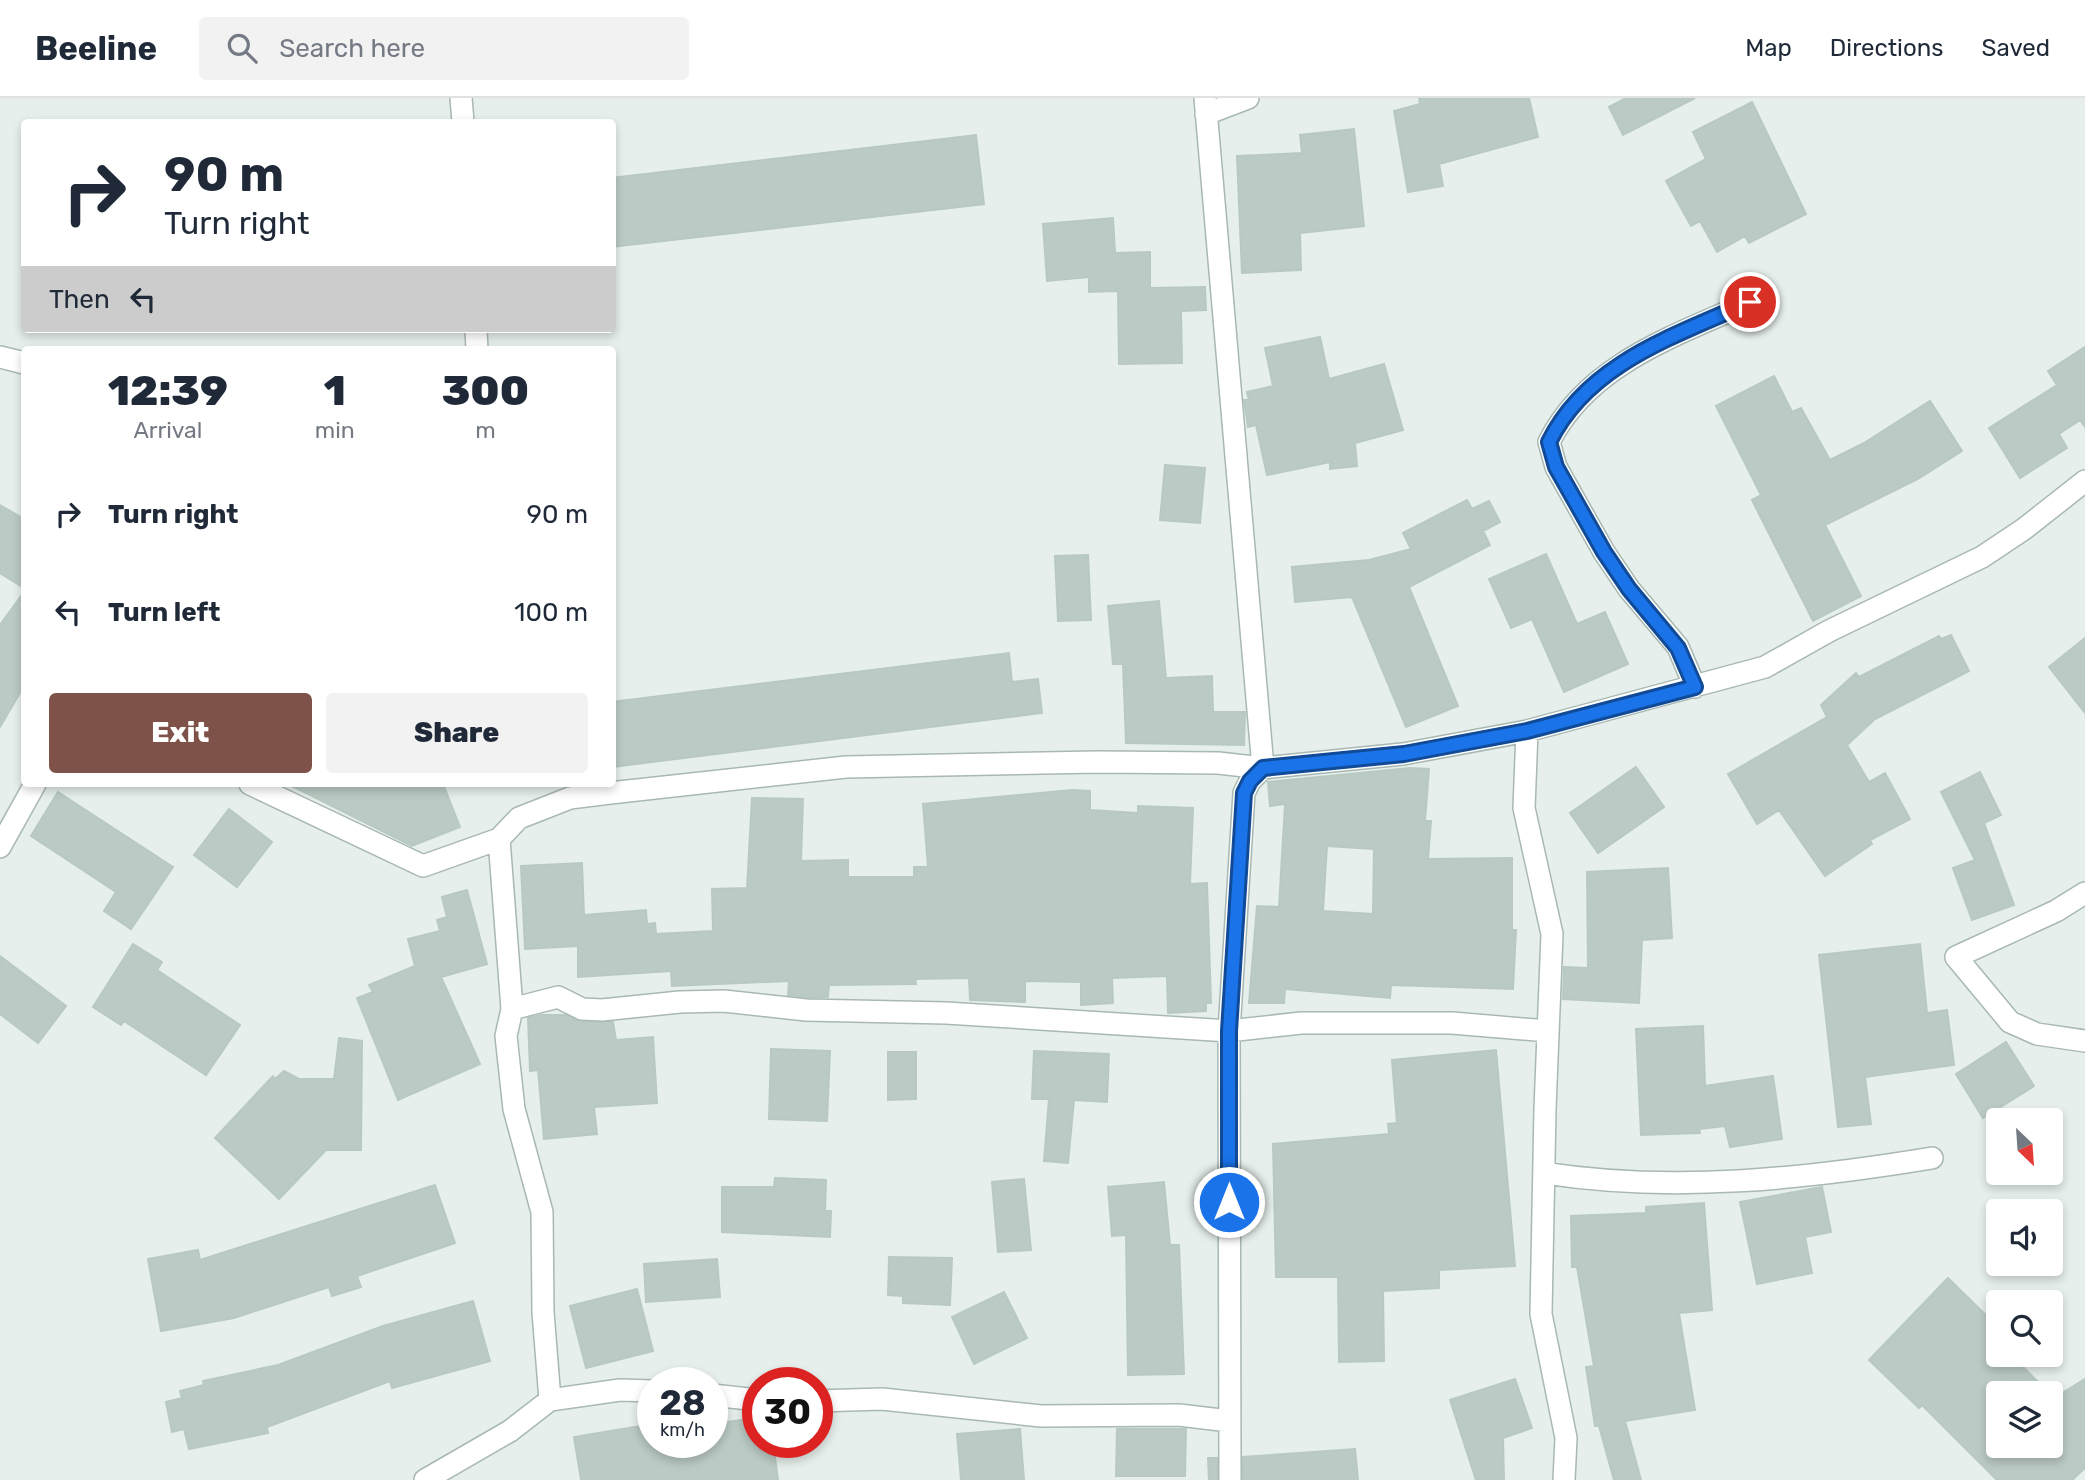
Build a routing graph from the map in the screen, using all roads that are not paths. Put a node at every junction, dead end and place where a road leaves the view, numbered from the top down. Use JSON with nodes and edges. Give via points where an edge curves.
{"nodes":[{"id":1,"x":461,"y":98,"type":"edge"},
{"id":2,"x":1248,"y":98,"type":"edge"},
{"id":3,"x":1206,"y":106,"type":"edge"},
{"id":4,"x":463,"y":119,"type":"edge"},
{"id":5,"x":1750,"y":302,"type":"dead end"},
{"id":6,"x":0,"y":357,"type":"edge"},
{"id":7,"x":21,"y":362,"type":"edge"},
{"id":8,"x":2085,"y":481,"type":"edge"},
{"id":9,"x":1695,"y":687,"type":"junction"},
{"id":10,"x":1527,"y":731,"type":"junction"},
{"id":11,"x":1218,"y":763,"type":"junction"},
{"id":12,"x":1263,"y":768,"type":"junction"},
{"id":13,"x":33,"y":787,"type":"edge"},
{"id":14,"x":256,"y":787,"type":"edge"},
{"id":15,"x":1244,"y":793,"type":"junction"},
{"id":16,"x":499,"y":839,"type":"junction"},
{"id":17,"x":0,"y":846,"type":"edge"},
{"id":18,"x":2085,"y":893,"type":"edge"},
{"id":19,"x":512,"y":1009,"type":"junction"},
{"id":20,"x":1229,"y":1031,"type":"junction"},
{"id":21,"x":1549,"y":1031,"type":"junction"},
{"id":22,"x":2085,"y":1041,"type":"edge"},
{"id":23,"x":1932,"y":1158,"type":"dead end"},
{"id":24,"x":1544,"y":1173,"type":"junction"},
{"id":25,"x":637,"y":1391,"type":"edge"},
{"id":26,"x":550,"y":1400,"type":"junction"},
{"id":27,"x":833,"y":1401,"type":"edge"},
{"id":28,"x":1229,"y":1422,"type":"junction"},
{"id":29,"x":425,"y":1480,"type":"edge"},
{"id":30,"x":1230,"y":1480,"type":"edge"},
{"id":31,"x":1564,"y":1480,"type":"edge"}],
"edges":[{"from":1,"to":4,"type":"street"},
{"from":2,"to":3,"type":"street"},
{"from":3,"to":12,"type":"street"},
{"from":5,"to":9,"type":"street","via":[[1624,360],[1576,402],[1549,442],[1556,467],[1604,552],[1678,648]]},
{"from":6,"to":7,"type":"street"},
{"from":8,"to":9,"type":"street","via":[[1982,557],[1765,667]]},
{"from":9,"to":10,"type":"street"},
{"from":10,"to":12,"type":"street","via":[[1404,754]]},
{"from":10,"to":21,"type":"street","via":[[1524,808],[1552,934]]},
{"from":11,"to":12,"type":"street"},
{"from":11,"to":15,"type":"street"},
{"from":11,"to":16,"type":"street","via":[[846,767],[570,798],[519,818]]},
{"from":12,"to":15,"type":"street"},
{"from":13,"to":17,"type":"street"},
{"from":14,"to":16,"type":"street","via":[[423,866]]},
{"from":15,"to":20,"type":"street"},
{"from":16,"to":19,"type":"street"},
{"from":18,"to":22,"type":"street","via":[[1956,957],[2010,1021],[2037,1034]]},
{"from":19,"to":20,"type":"street","via":[[558,997],[582,1009],[602,1010],[724,1001],[806,1010],[946,1013]]},
{"from":19,"to":26,"type":"street","via":[[506,1036],[514,1108],[542,1212]]},
{"from":20,"to":21,"type":"street","via":[[1301,1023],[1452,1023]]},
{"from":20,"to":28,"type":"street"},
{"from":21,"to":24,"type":"street"},
{"from":23,"to":24,"type":"street","via":[[1843,1172],[1637,1183]]},
{"from":24,"to":31,"type":"street","via":[[1541,1314],[1566,1438]]},
{"from":25,"to":26,"type":"street"},
{"from":26,"to":29,"type":"street","via":[[510,1431]]},
{"from":27,"to":28,"type":"street","via":[[882,1399],[1041,1416],[1179,1415]]},
{"from":28,"to":30,"type":"street"}]}
